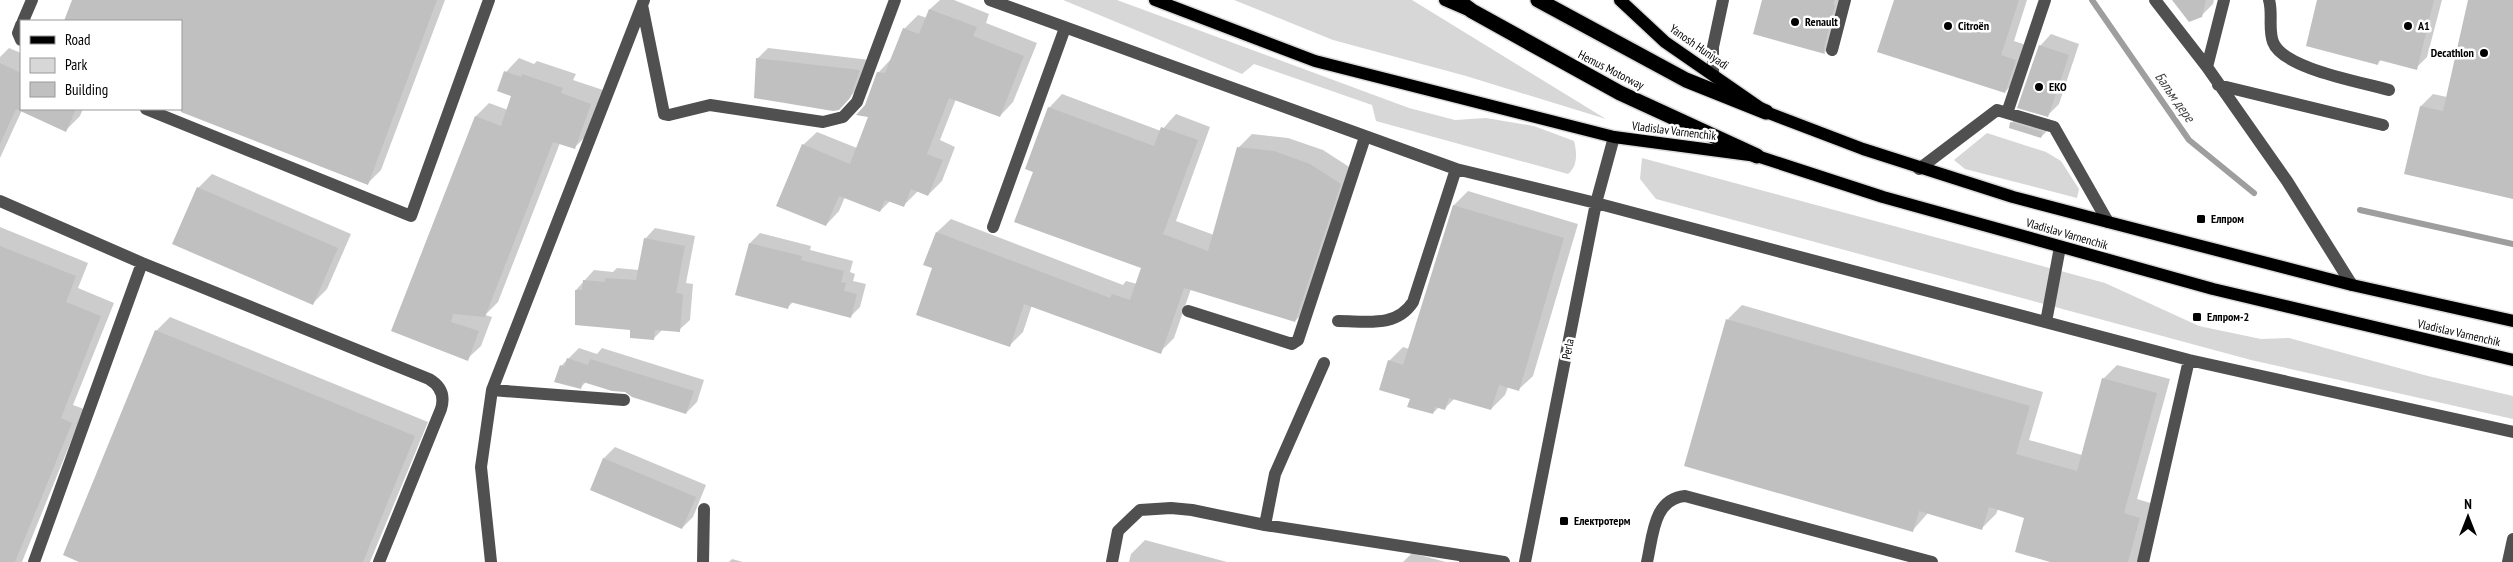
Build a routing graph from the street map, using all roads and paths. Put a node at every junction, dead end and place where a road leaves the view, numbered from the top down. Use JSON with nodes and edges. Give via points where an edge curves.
{"nodes":[{"id":1,"x":32,"y":0,"type":"edge"},
{"id":2,"x":488,"y":0,"type":"edge"},
{"id":3,"x":895,"y":0,"type":"edge"},
{"id":4,"x":990,"y":0,"type":"edge"},
{"id":5,"x":1155,"y":0,"type":"edge"},
{"id":6,"x":1445,"y":0,"type":"edge"},
{"id":7,"x":1457,"y":0,"type":"edge"},
{"id":8,"x":1538,"y":0,"type":"edge"},
{"id":9,"x":1620,"y":0,"type":"edge"},
{"id":10,"x":1723,"y":0,"type":"edge"},
{"id":11,"x":1845,"y":0,"type":"edge"},
{"id":12,"x":2045,"y":0,"type":"edge"},
{"id":13,"x":2155,"y":0,"type":"edge"},
{"id":14,"x":2224,"y":0,"type":"edge"},
{"id":15,"x":2269,"y":0,"type":"edge"},
{"id":16,"x":643,"y":2,"type":"edge"},
{"id":17,"x":1472,"y":11,"type":"junction"},
{"id":18,"x":23,"y":20,"type":"edge"},
{"id":19,"x":1065,"y":28,"type":"junction"},
{"id":20,"x":1832,"y":50,"type":"dead end"},
{"id":21,"x":2207,"y":67,"type":"junction"},
{"id":22,"x":1713,"y":73,"type":"junction"},
{"id":23,"x":2218,"y":85,"type":"junction"},
{"id":24,"x":2389,"y":90,"type":"dead end"},
{"id":25,"x":148,"y":110,"type":"edge"},
{"id":26,"x":1766,"y":112,"type":"junction"},
{"id":27,"x":2007,"y":113,"type":"junction"},
{"id":28,"x":2383,"y":125,"type":"dead end"},
{"id":29,"x":1365,"y":137,"type":"junction"},
{"id":30,"x":1614,"y":137,"type":"junction"},
{"id":31,"x":1758,"y":156,"type":"junction"},
{"id":32,"x":1456,"y":169,"type":"junction"},
{"id":33,"x":1920,"y":169,"type":"junction"},
{"id":34,"x":0,"y":201,"type":"edge"},
{"id":35,"x":1596,"y":203,"type":"junction"},
{"id":36,"x":2108,"y":222,"type":"junction"},
{"id":37,"x":993,"y":227,"type":"dead end"},
{"id":38,"x":2060,"y":247,"type":"junction"},
{"id":39,"x":142,"y":263,"type":"junction"},
{"id":40,"x":2352,"y":285,"type":"junction"},
{"id":41,"x":1188,"y":311,"type":"dead end"},
{"id":42,"x":1338,"y":320,"type":"dead end"},
{"id":43,"x":2513,"y":321,"type":"edge"},
{"id":44,"x":2046,"y":322,"type":"junction"},
{"id":45,"x":2189,"y":360,"type":"junction"},
{"id":46,"x":2513,"y":360,"type":"edge"},
{"id":47,"x":1324,"y":363,"type":"dead end"},
{"id":48,"x":492,"y":390,"type":"junction"},
{"id":49,"x":624,"y":400,"type":"dead end"},
{"id":50,"x":2513,"y":432,"type":"edge"},
{"id":51,"x":704,"y":509,"type":"dead end"},
{"id":52,"x":1265,"y":525,"type":"junction"},
{"id":53,"x":2513,"y":539,"type":"edge"},
{"id":54,"x":1465,"y":559,"type":"edge"},
{"id":55,"x":34,"y":562,"type":"edge"},
{"id":56,"x":379,"y":562,"type":"edge"},
{"id":57,"x":491,"y":562,"type":"edge"},
{"id":58,"x":703,"y":562,"type":"edge"},
{"id":59,"x":1112,"y":562,"type":"edge"},
{"id":60,"x":1504,"y":562,"type":"edge"},
{"id":61,"x":1525,"y":562,"type":"edge"},
{"id":62,"x":1646,"y":562,"type":"edge"},
{"id":63,"x":1932,"y":562,"type":"edge"},
{"id":64,"x":2143,"y":562,"type":"edge"},
{"id":65,"x":2508,"y":562,"type":"edge"}],
"edges":[{"from":1,"to":18,"type":"street"},
{"from":2,"to":25,"type":"street","via":[[411,216]]},
{"from":3,"to":16,"type":"street","via":[[857,102],[843,117],[823,122],[716,105],[664,114]]},
{"from":4,"to":19,"type":"street"},
{"from":5,"to":30,"type":"main road","name":"Vladislav Varnenchik","via":[[1315,61]]},
{"from":6,"to":17,"type":"main road"},
{"from":7,"to":17,"type":"highway","name":"Hemus Motorway"},
{"from":8,"to":26,"type":"highway","name":"Hemus Motorway","via":[[1686,80]]},
{"from":9,"to":22,"type":"main road","name":"Yanosh Huniyadi","via":[[1665,42]]},
{"from":10,"to":22,"type":"street","via":[[1712,47]]},
{"from":11,"to":20,"type":"street"},
{"from":12,"to":27,"type":"street"},
{"from":13,"to":21,"type":"street"},
{"from":14,"to":21,"type":"street"},
{"from":15,"to":24,"type":"street","via":[[2273,43],[2284,55],[2298,64]]},
{"from":16,"to":48,"type":"street"},
{"from":17,"to":31,"type":"highway","name":"Hemus Motorway","via":[[1620,93]]},
{"from":19,"to":29,"type":"street"},
{"from":19,"to":37,"type":"street"},
{"from":21,"to":23,"type":"street"},
{"from":22,"to":26,"type":"main road","name":"Yanosh Huniyadi"},
{"from":23,"to":28,"type":"street"},
{"from":23,"to":40,"type":"street","via":[[2287,181]]},
{"from":26,"to":33,"type":"main road","name":"Vladislav Varnenchik"},
{"from":27,"to":33,"type":"street","via":[[1997,110]]},
{"from":27,"to":36,"type":"street","via":[[2054,128]]},
{"from":29,"to":32,"type":"street"},
{"from":29,"to":41,"type":"street","via":[[1298,340],[1292,344]]},
{"from":30,"to":31,"type":"main road","name":"Vladislav Varnenchik"},
{"from":30,"to":35,"type":"street","name":"Perla"},
{"from":31,"to":38,"type":"main road","name":"Vladislav Varnenchik","via":[[1875,194]]},
{"from":32,"to":35,"type":"street"},
{"from":32,"to":42,"type":"street","via":[[1413,302],[1406,314],[1393,320]]},
{"from":33,"to":36,"type":"main road","name":"Vladislav Varnenchik"},
{"from":34,"to":39,"type":"street"},
{"from":35,"to":44,"type":"street"},
{"from":35,"to":61,"type":"street","name":"Perla"},
{"from":36,"to":40,"type":"main road","name":"Vladislav Varnenchik"},
{"from":38,"to":44,"type":"street"},
{"from":38,"to":46,"type":"main road","name":"Vladislav Varnenchik","via":[[2213,289]]},
{"from":39,"to":55,"type":"street"},
{"from":39,"to":56,"type":"street","via":[[429,378],[440,388],[441,409]]},
{"from":40,"to":43,"type":"main road","name":"Vladislav Varnenchik"},
{"from":44,"to":45,"type":"street"},
{"from":45,"to":50,"type":"street"},
{"from":45,"to":64,"type":"street"},
{"from":47,"to":52,"type":"street","via":[[1274,474]]},
{"from":48,"to":49,"type":"street"},
{"from":48,"to":57,"type":"street","via":[[481,467]]},
{"from":51,"to":58,"type":"street"},
{"from":52,"to":54,"type":"street"},
{"from":52,"to":59,"type":"street","via":[[1172,508],[1140,510],[1118,531]]},
{"from":53,"to":65,"type":"street"},
{"from":54,"to":60,"type":"street"},
{"from":62,"to":63,"type":"street","via":[[1660,511],[1669,500],[1685,496]]}]}
